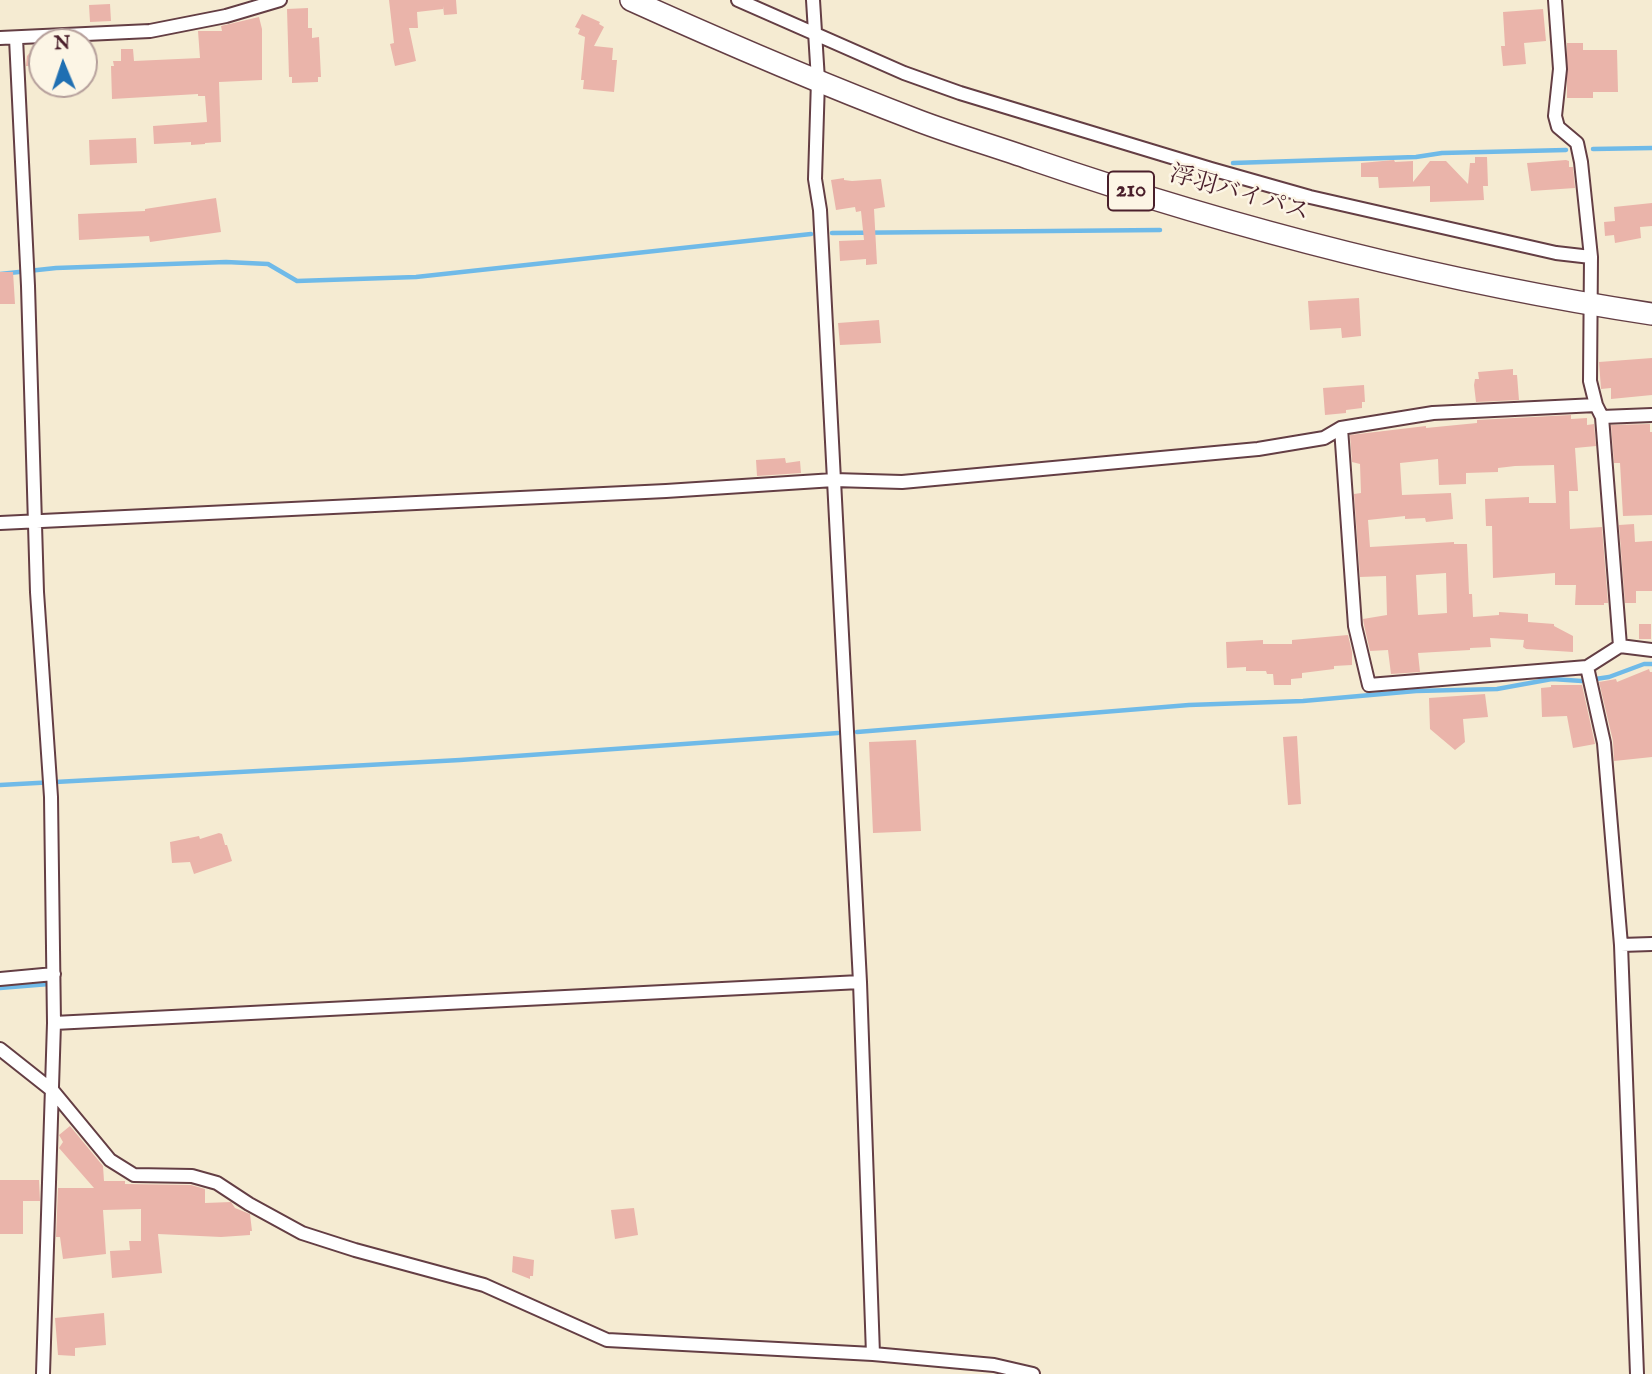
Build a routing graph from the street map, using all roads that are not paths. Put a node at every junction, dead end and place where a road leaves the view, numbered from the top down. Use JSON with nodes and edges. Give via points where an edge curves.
{"nodes":[{"id":1,"x":280,"y":0,"type":"edge"},
{"id":2,"x":631,"y":0,"type":"edge"},
{"id":3,"x":738,"y":0,"type":"edge"},
{"id":4,"x":813,"y":0,"type":"edge"},
{"id":5,"x":1555,"y":0,"type":"edge"},
{"id":6,"x":816,"y":36,"type":"junction"},
{"id":7,"x":0,"y":38,"type":"edge"},
{"id":8,"x":16,"y":38,"type":"junction"},
{"id":9,"x":818,"y":80,"type":"junction"},
{"id":10,"x":1591,"y":257,"type":"junction"},
{"id":11,"x":1589,"y":304,"type":"junction"},
{"id":12,"x":1652,"y":314,"type":"edge"},
{"id":13,"x":1599,"y":411,"type":"junction"},
{"id":14,"x":1652,"y":415,"type":"edge"},
{"id":15,"x":1341,"y":428,"type":"junction"},
{"id":16,"x":834,"y":480,"type":"junction"},
{"id":17,"x":36,"y":520,"type":"junction"},
{"id":18,"x":0,"y":523,"type":"edge"},
{"id":19,"x":1620,"y":646,"type":"junction"},
{"id":20,"x":1652,"y":650,"type":"edge"},
{"id":21,"x":1588,"y":671,"type":"junction"},
{"id":22,"x":1652,"y":944,"type":"edge"},
{"id":23,"x":1621,"y":945,"type":"junction"},
{"id":24,"x":54,"y":974,"type":"junction"},
{"id":25,"x":0,"y":979,"type":"edge"},
{"id":26,"x":860,"y":982,"type":"junction"},
{"id":27,"x":54,"y":1023,"type":"junction"},
{"id":28,"x":0,"y":1049,"type":"edge"},
{"id":29,"x":53,"y":1091,"type":"junction"},
{"id":30,"x":873,"y":1354,"type":"junction"},
{"id":31,"x":43,"y":1374,"type":"edge"},
{"id":32,"x":1033,"y":1374,"type":"edge"},
{"id":33,"x":1637,"y":1374,"type":"edge"}],
"edges":[{"from":1,"to":8,"type":"street","via":[[150,31]]},
{"from":2,"to":9,"type":"highway","name":"浮羽バイパス","number":"210"},
{"from":3,"to":6,"type":"street"},
{"from":4,"to":6,"type":"street"},
{"from":5,"to":10,"type":"street","via":[[1560,69],[1555,116],[1558,127],[1577,144]]},
{"from":6,"to":9,"type":"street"},
{"from":6,"to":10,"type":"street","via":[[960,93],[1211,169],[1310,197]]},
{"from":7,"to":8,"type":"street"},
{"from":8,"to":17,"type":"street"},
{"from":9,"to":11,"type":"highway","name":"浮羽バイパス","number":"210","via":[[920,121],[1249,228]]},
{"from":9,"to":16,"type":"street","via":[[816,179]]},
{"from":10,"to":11,"type":"street"},
{"from":11,"to":12,"type":"highway","name":"浮羽バイパス","number":"210"},
{"from":11,"to":13,"type":"street","via":[[1590,381]]},
{"from":13,"to":14,"type":"street"},
{"from":13,"to":15,"type":"street","via":[[1433,413]]},
{"from":13,"to":19,"type":"street"},
{"from":15,"to":16,"type":"street","via":[[1324,438],[1258,449],[902,482]]},
{"from":15,"to":21,"type":"street","via":[[1355,626],[1369,685]]},
{"from":16,"to":17,"type":"street"},
{"from":16,"to":26,"type":"street"},
{"from":17,"to":18,"type":"street"},
{"from":17,"to":24,"type":"street","via":[[50,770]]},
{"from":19,"to":20,"type":"street"},
{"from":19,"to":21,"type":"street"},
{"from":21,"to":23,"type":"street","via":[[1604,743]]},
{"from":22,"to":23,"type":"street"},
{"from":23,"to":33,"type":"street"},
{"from":24,"to":25,"type":"street"},
{"from":24,"to":27,"type":"street"},
{"from":26,"to":27,"type":"street"},
{"from":26,"to":30,"type":"street"},
{"from":27,"to":29,"type":"street"},
{"from":28,"to":29,"type":"street"},
{"from":29,"to":30,"type":"street","via":[[110,1160],[134,1175],[192,1176],[217,1182],[302,1233],[484,1285],[607,1340]]},
{"from":29,"to":31,"type":"street"},
{"from":30,"to":32,"type":"street","via":[[995,1365]]}]}
